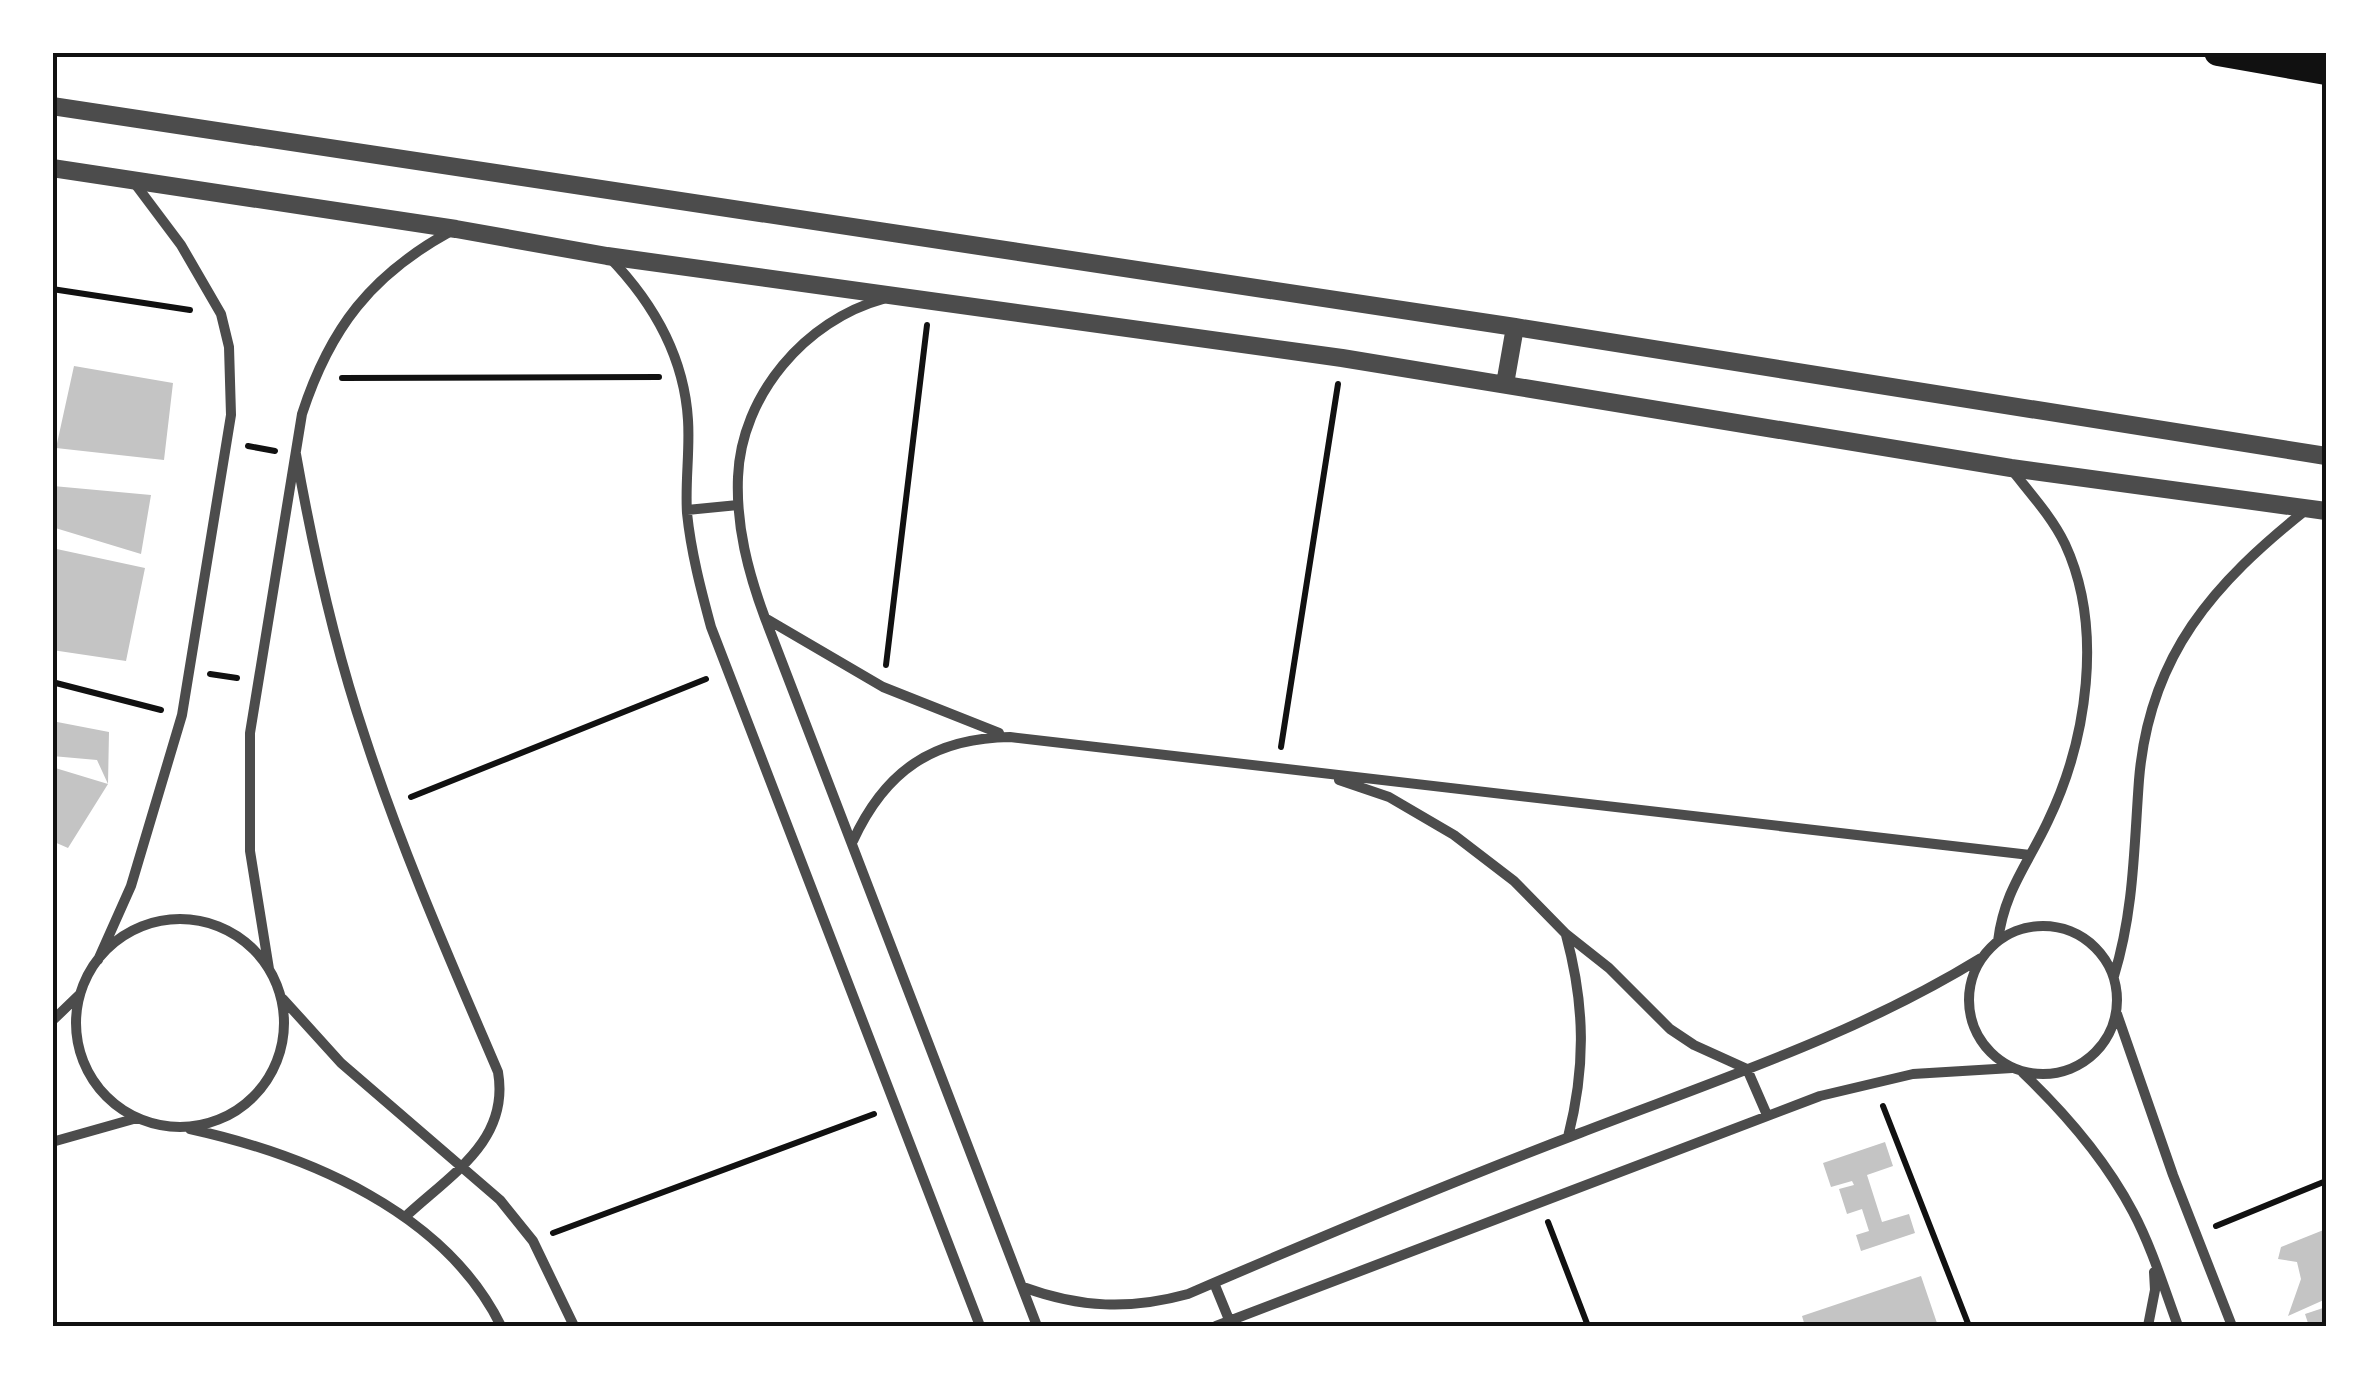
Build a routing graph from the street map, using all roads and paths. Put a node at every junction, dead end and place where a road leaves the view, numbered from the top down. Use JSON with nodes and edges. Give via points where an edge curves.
{"nodes":[{"id":1,"x":2218,"y":52,"type":"edge"},
{"id":2,"x":2326,"y":71,"type":"edge"},
{"id":3,"x":52,"y":106,"type":"edge"},
{"id":4,"x":52,"y":168,"type":"edge"},
{"id":5,"x":132,"y":181,"type":"junction"},
{"id":6,"x":456,"y":228,"type":"junction"},
{"id":7,"x":607,"y":256,"type":"junction"},
{"id":8,"x":52,"y":289,"type":"edge"},
{"id":9,"x":902,"y":294,"type":"junction"},
{"id":10,"x":930,"y":299,"type":"junction"},
{"id":11,"x":220,"y":314,"type":"junction"},
{"id":12,"x":1516,"y":328,"type":"junction"},
{"id":13,"x":1342,"y":358,"type":"junction"},
{"id":14,"x":680,"y":377,"type":"junction"},
{"id":15,"x":314,"y":378,"type":"junction"},
{"id":16,"x":1505,"y":384,"type":"junction"},
{"id":17,"x":227,"y":443,"type":"junction"},
{"id":18,"x":296,"y":454,"type":"junction"},
{"id":19,"x":2326,"y":456,"type":"edge"},
{"id":20,"x":2011,"y":468,"type":"junction"},
{"id":21,"x":738,"y":504,"type":"junction"},
{"id":22,"x":2307,"y":508,"type":"junction"},
{"id":23,"x":687,"y":510,"type":"junction"},
{"id":24,"x":2326,"y":511,"type":"edge"},
{"id":25,"x":764,"y":618,"type":"junction"},
{"id":26,"x":189,"y":671,"type":"junction"},
{"id":27,"x":726,"y":671,"type":"junction"},
{"id":28,"x":52,"y":682,"type":"edge"},
{"id":29,"x":259,"y":682,"type":"junction"},
{"id":30,"x":883,"y":688,"type":"junction"},
{"id":31,"x":182,"y":715,"type":"junction"},
{"id":32,"x":1010,"y":736,"type":"junction"},
{"id":33,"x":1278,"y":768,"type":"junction"},
{"id":34,"x":1319,"y":773,"type":"junction"},
{"id":35,"x":388,"y":806,"type":"junction"},
{"id":36,"x":853,"y":841,"type":"junction"},
{"id":37,"x":2030,"y":856,"type":"junction"},
{"id":38,"x":1566,"y":934,"type":"junction"},
{"id":39,"x":1998,"y":941,"type":"junction"},
{"id":40,"x":1982,"y":958,"type":"junction"},
{"id":41,"x":98,"y":960,"type":"junction"},
{"id":42,"x":269,"y":968,"type":"junction"},
{"id":43,"x":2114,"y":976,"type":"junction"},
{"id":44,"x":80,"y":994,"type":"junction"},
{"id":45,"x":282,"y":998,"type":"junction"},
{"id":46,"x":2117,"y":1014,"type":"junction"},
{"id":47,"x":52,"y":1022,"type":"edge"},
{"id":48,"x":1747,"y":1069,"type":"junction"},
{"id":49,"x":2018,"y":1070,"type":"junction"},
{"id":50,"x":1874,"y":1082,"type":"junction"},
{"id":51,"x":895,"y":1106,"type":"junction"},
{"id":52,"x":1767,"y":1115,"type":"junction"},
{"id":53,"x":138,"y":1118,"type":"junction"},
{"id":54,"x":179,"y":1127,"type":"junction"},
{"id":55,"x":1568,"y":1137,"type":"junction"},
{"id":56,"x":52,"y":1142,"type":"edge"},
{"id":57,"x":461,"y":1164,"type":"junction"},
{"id":58,"x":2326,"y":1182,"type":"edge"},
{"id":59,"x":1541,"y":1202,"type":"junction"},
{"id":60,"x":405,"y":1217,"type":"junction"},
{"id":61,"x":2196,"y":1234,"type":"junction"},
{"id":62,"x":533,"y":1241,"type":"junction"},
{"id":63,"x":2154,"y":1261,"type":"junction"},
{"id":64,"x":1214,"y":1283,"type":"junction"},
{"id":65,"x":1023,"y":1287,"type":"junction"},
{"id":66,"x":1230,"y":1322,"type":"junction"},
{"id":67,"x":501,"y":1326,"type":"edge"},
{"id":68,"x":574,"y":1326,"type":"edge"},
{"id":69,"x":980,"y":1326,"type":"edge"},
{"id":70,"x":1037,"y":1326,"type":"edge"},
{"id":71,"x":1216,"y":1326,"type":"edge"},
{"id":72,"x":1588,"y":1326,"type":"edge"},
{"id":73,"x":1969,"y":1326,"type":"edge"},
{"id":74,"x":2148,"y":1326,"type":"edge"},
{"id":75,"x":2178,"y":1326,"type":"edge"},
{"id":76,"x":2232,"y":1326,"type":"edge"}],
"edges":[{"from":1,"to":2,"type":"highway"},
{"from":3,"to":12,"type":"street"},
{"from":4,"to":5,"type":"street"},
{"from":5,"to":6,"type":"street"},
{"from":5,"to":11,"type":"street","via":[[181,245]]},
{"from":6,"to":7,"type":"street"},
{"from":6,"to":15,"type":"street","via":[[418,249],[365,295]]},
{"from":7,"to":9,"type":"street"},
{"from":7,"to":14,"type":"street","via":[[653,310]]},
{"from":8,"to":11,"type":"path"},
{"from":9,"to":10,"type":"street"},
{"from":9,"to":21,"type":"street","via":[[841,316],[790,356],[743,440]]},
{"from":10,"to":13,"type":"street"},
{"from":10,"to":30,"type":"path"},
{"from":11,"to":17,"type":"street","via":[[232,381]]},
{"from":12,"to":16,"type":"street"},
{"from":12,"to":19,"type":"street"},
{"from":13,"to":16,"type":"street"},
{"from":13,"to":33,"type":"path"},
{"from":14,"to":15,"type":"path"},
{"from":14,"to":23,"type":"street","via":[[688,424]]},
{"from":15,"to":18,"type":"street"},
{"from":16,"to":20,"type":"street"},
{"from":17,"to":18,"type":"path"},
{"from":17,"to":26,"type":"street"},
{"from":18,"to":29,"type":"street"},
{"from":18,"to":35,"type":"street","via":[[324,595]]},
{"from":20,"to":22,"type":"street"},
{"from":20,"to":37,"type":"street","via":[[2064,542],[2087,624],[2074,744]]},
{"from":21,"to":23,"type":"street"},
{"from":21,"to":25,"type":"street"},
{"from":22,"to":24,"type":"street"},
{"from":22,"to":43,"type":"street","via":[[2204,605],[2160,686],[2140,775],[2131,910]]},
{"from":23,"to":27,"type":"street","via":[[696,569]]},
{"from":25,"to":30,"type":"street"},
{"from":25,"to":36,"type":"street"},
{"from":26,"to":29,"type":"path"},
{"from":26,"to":31,"type":"street"},
{"from":27,"to":35,"type":"path"},
{"from":27,"to":51,"type":"street"},
{"from":28,"to":31,"type":"path"},
{"from":29,"to":42,"type":"street","via":[[250,733],[250,851]]},
{"from":30,"to":32,"type":"street"},
{"from":31,"to":41,"type":"street","via":[[130,886]]},
{"from":32,"to":33,"type":"street"},
{"from":32,"to":36,"type":"street","via":[[956,743],[908,767],[874,800]]},
{"from":33,"to":34,"type":"street"},
{"from":34,"to":37,"type":"street"},
{"from":34,"to":38,"type":"street","via":[[1389,797],[1454,835],[1514,881]]},
{"from":35,"to":57,"type":"street","via":[[498,1072],[499,1113]]},
{"from":36,"to":65,"type":"street"},
{"from":37,"to":39,"type":"street","via":[[2008,896]]},
{"from":38,"to":48,"type":"street","via":[[1670,1029]]},
{"from":38,"to":55,"type":"street","via":[[1582,1015],[1578,1097]]},
{"from":39,"to":40,"type":"street"},
{"from":39,"to":43,"type":"street","via":[[2019,930],[2066,929],[2104,956]]},
{"from":40,"to":48,"type":"street","via":[[1884,1014]]},
{"from":40,"to":49,"type":"street","via":[[1968,998],[1971,1020],[1987,1048]]},
{"from":41,"to":42,"type":"street","via":[[137,928],[186,920],[234,934]]},
{"from":41,"to":44,"type":"street"},
{"from":42,"to":45,"type":"street"},
{"from":43,"to":46,"type":"street"},
{"from":44,"to":47,"type":"street"},
{"from":44,"to":53,"type":"street","via":[[76,1031],[86,1067],[107,1097]]},
{"from":45,"to":54,"type":"street","via":[[281,1052],[253,1098],[219,1119]]},
{"from":45,"to":57,"type":"street","via":[[342,1063]]},
{"from":46,"to":49,"type":"street","via":[[2098,1051],[2082,1064],[2064,1072]]},
{"from":46,"to":61,"type":"street"},
{"from":48,"to":52,"type":"street"},
{"from":48,"to":55,"type":"street"},
{"from":49,"to":50,"type":"street","via":[[1962,1069]]},
{"from":49,"to":63,"type":"street","via":[[2096,1152]]},
{"from":50,"to":52,"type":"street"},
{"from":50,"to":73,"type":"path"},
{"from":51,"to":62,"type":"path"},
{"from":51,"to":69,"type":"street"},
{"from":52,"to":59,"type":"street"},
{"from":53,"to":54,"type":"street"},
{"from":53,"to":56,"type":"street"},
{"from":54,"to":60,"type":"street","via":[[312,1169]]},
{"from":55,"to":64,"type":"street"},
{"from":57,"to":60,"type":"street"},
{"from":57,"to":62,"type":"street"},
{"from":58,"to":61,"type":"path"},
{"from":59,"to":66,"type":"street"},
{"from":59,"to":72,"type":"path"},
{"from":60,"to":67,"type":"street","via":[[458,1263]]},
{"from":61,"to":76,"type":"street"},
{"from":62,"to":68,"type":"street"},
{"from":63,"to":74,"type":"street"},
{"from":63,"to":75,"type":"street"},
{"from":64,"to":65,"type":"street","via":[[1160,1302],[1105,1307]]},
{"from":64,"to":66,"type":"street"},
{"from":65,"to":70,"type":"street"},
{"from":66,"to":71,"type":"street"}]}
